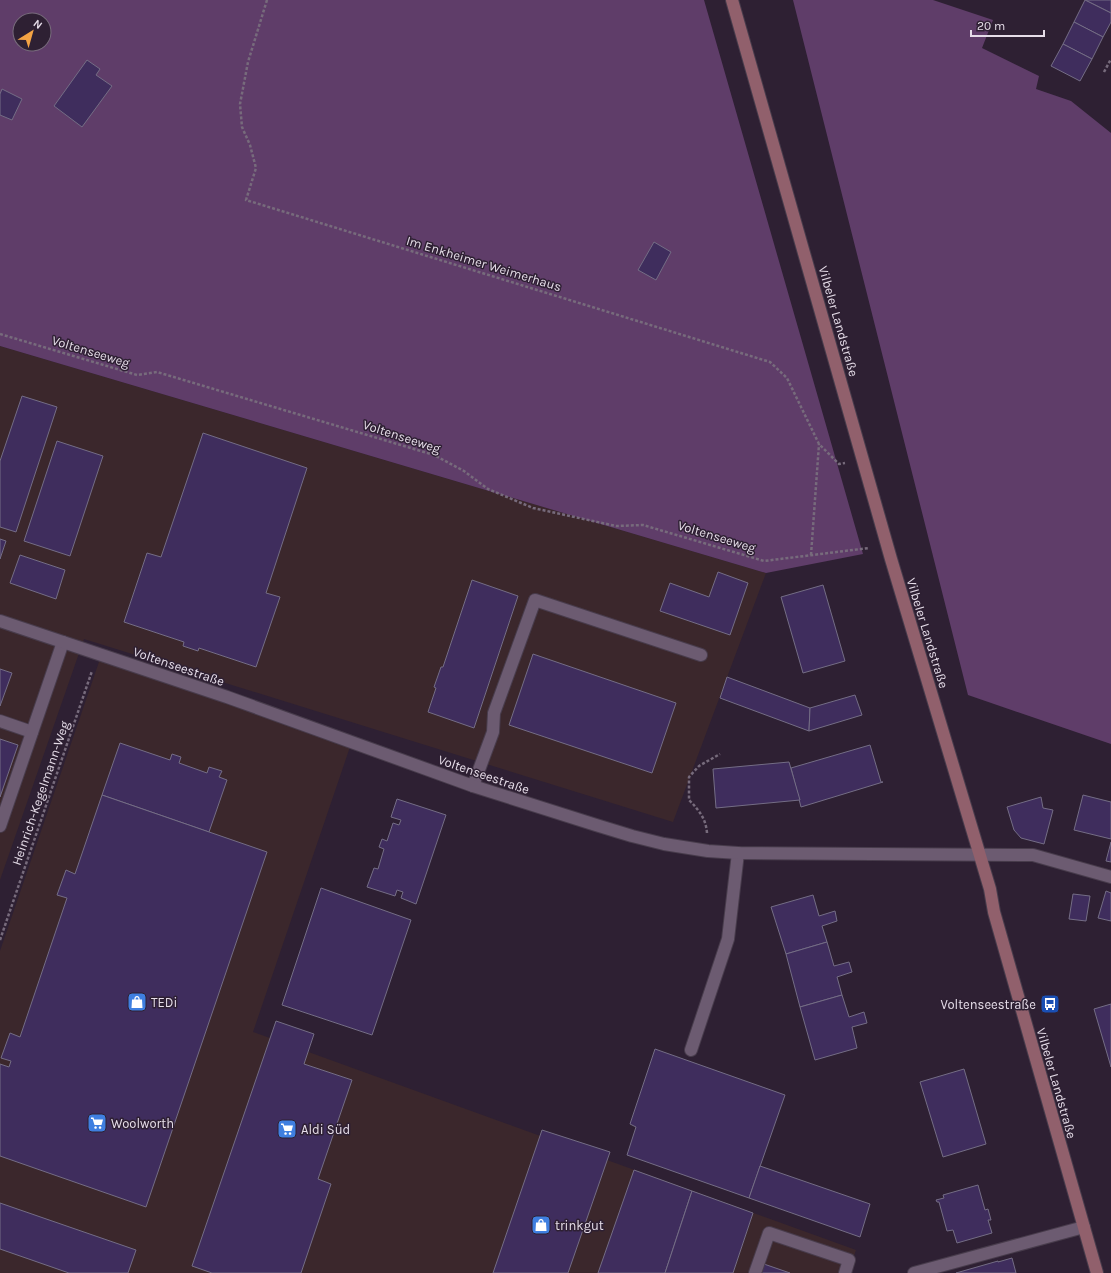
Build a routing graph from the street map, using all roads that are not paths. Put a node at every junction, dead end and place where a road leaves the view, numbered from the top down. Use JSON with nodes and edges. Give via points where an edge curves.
{"nodes":[{"id":1,"x":732,"y":0,"type":"edge"},
{"id":2,"x":0,"y":621,"type":"edge"},
{"id":3,"x":64,"y":642,"type":"junction"},
{"id":4,"x":701,"y":655,"type":"dead end"},
{"id":5,"x":0,"y":721,"type":"edge"},
{"id":6,"x":32,"y":732,"type":"junction"},
{"id":7,"x":473,"y":786,"type":"junction"},
{"id":8,"x":0,"y":826,"type":"edge"},
{"id":9,"x":738,"y":853,"type":"junction"},
{"id":10,"x":978,"y":854,"type":"junction"},
{"id":11,"x":1111,"y":877,"type":"edge"},
{"id":12,"x":691,"y":1050,"type":"dead end"},
{"id":13,"x":1084,"y":1227,"type":"junction"},
{"id":14,"x":755,"y":1273,"type":"edge"},
{"id":15,"x":845,"y":1273,"type":"edge"},
{"id":16,"x":914,"y":1273,"type":"edge"},
{"id":17,"x":1097,"y":1273,"type":"edge"}],
"edges":[{"from":1,"to":10,"type":"main road","name":"Vilbeler Landstraße"},
{"from":2,"to":3,"type":"street","name":"Voltenseestraße"},
{"from":3,"to":6,"type":"street"},
{"from":3,"to":7,"type":"street","name":"Voltenseestraße","via":[[235,700]]},
{"from":4,"to":7,"type":"street","via":[[535,600],[494,713],[493,732]]},
{"from":5,"to":6,"type":"street"},
{"from":6,"to":8,"type":"street"},
{"from":7,"to":9,"type":"street","name":"Voltenseestraße","via":[[632,836],[664,844]]},
{"from":9,"to":10,"type":"street","name":"Voltenseestraße"},
{"from":9,"to":12,"type":"street","via":[[728,939]]},
{"from":10,"to":11,"type":"street","name":"Voltenseestraße","via":[[1033,855]]},
{"from":10,"to":13,"type":"main road","name":"Vilbeler Landstraße"},
{"from":13,"to":16,"type":"street"},
{"from":13,"to":17,"type":"main road","name":"Vilbeler Landstraße"},
{"from":14,"to":15,"type":"street","via":[[769,1233],[849,1260]]}]}
